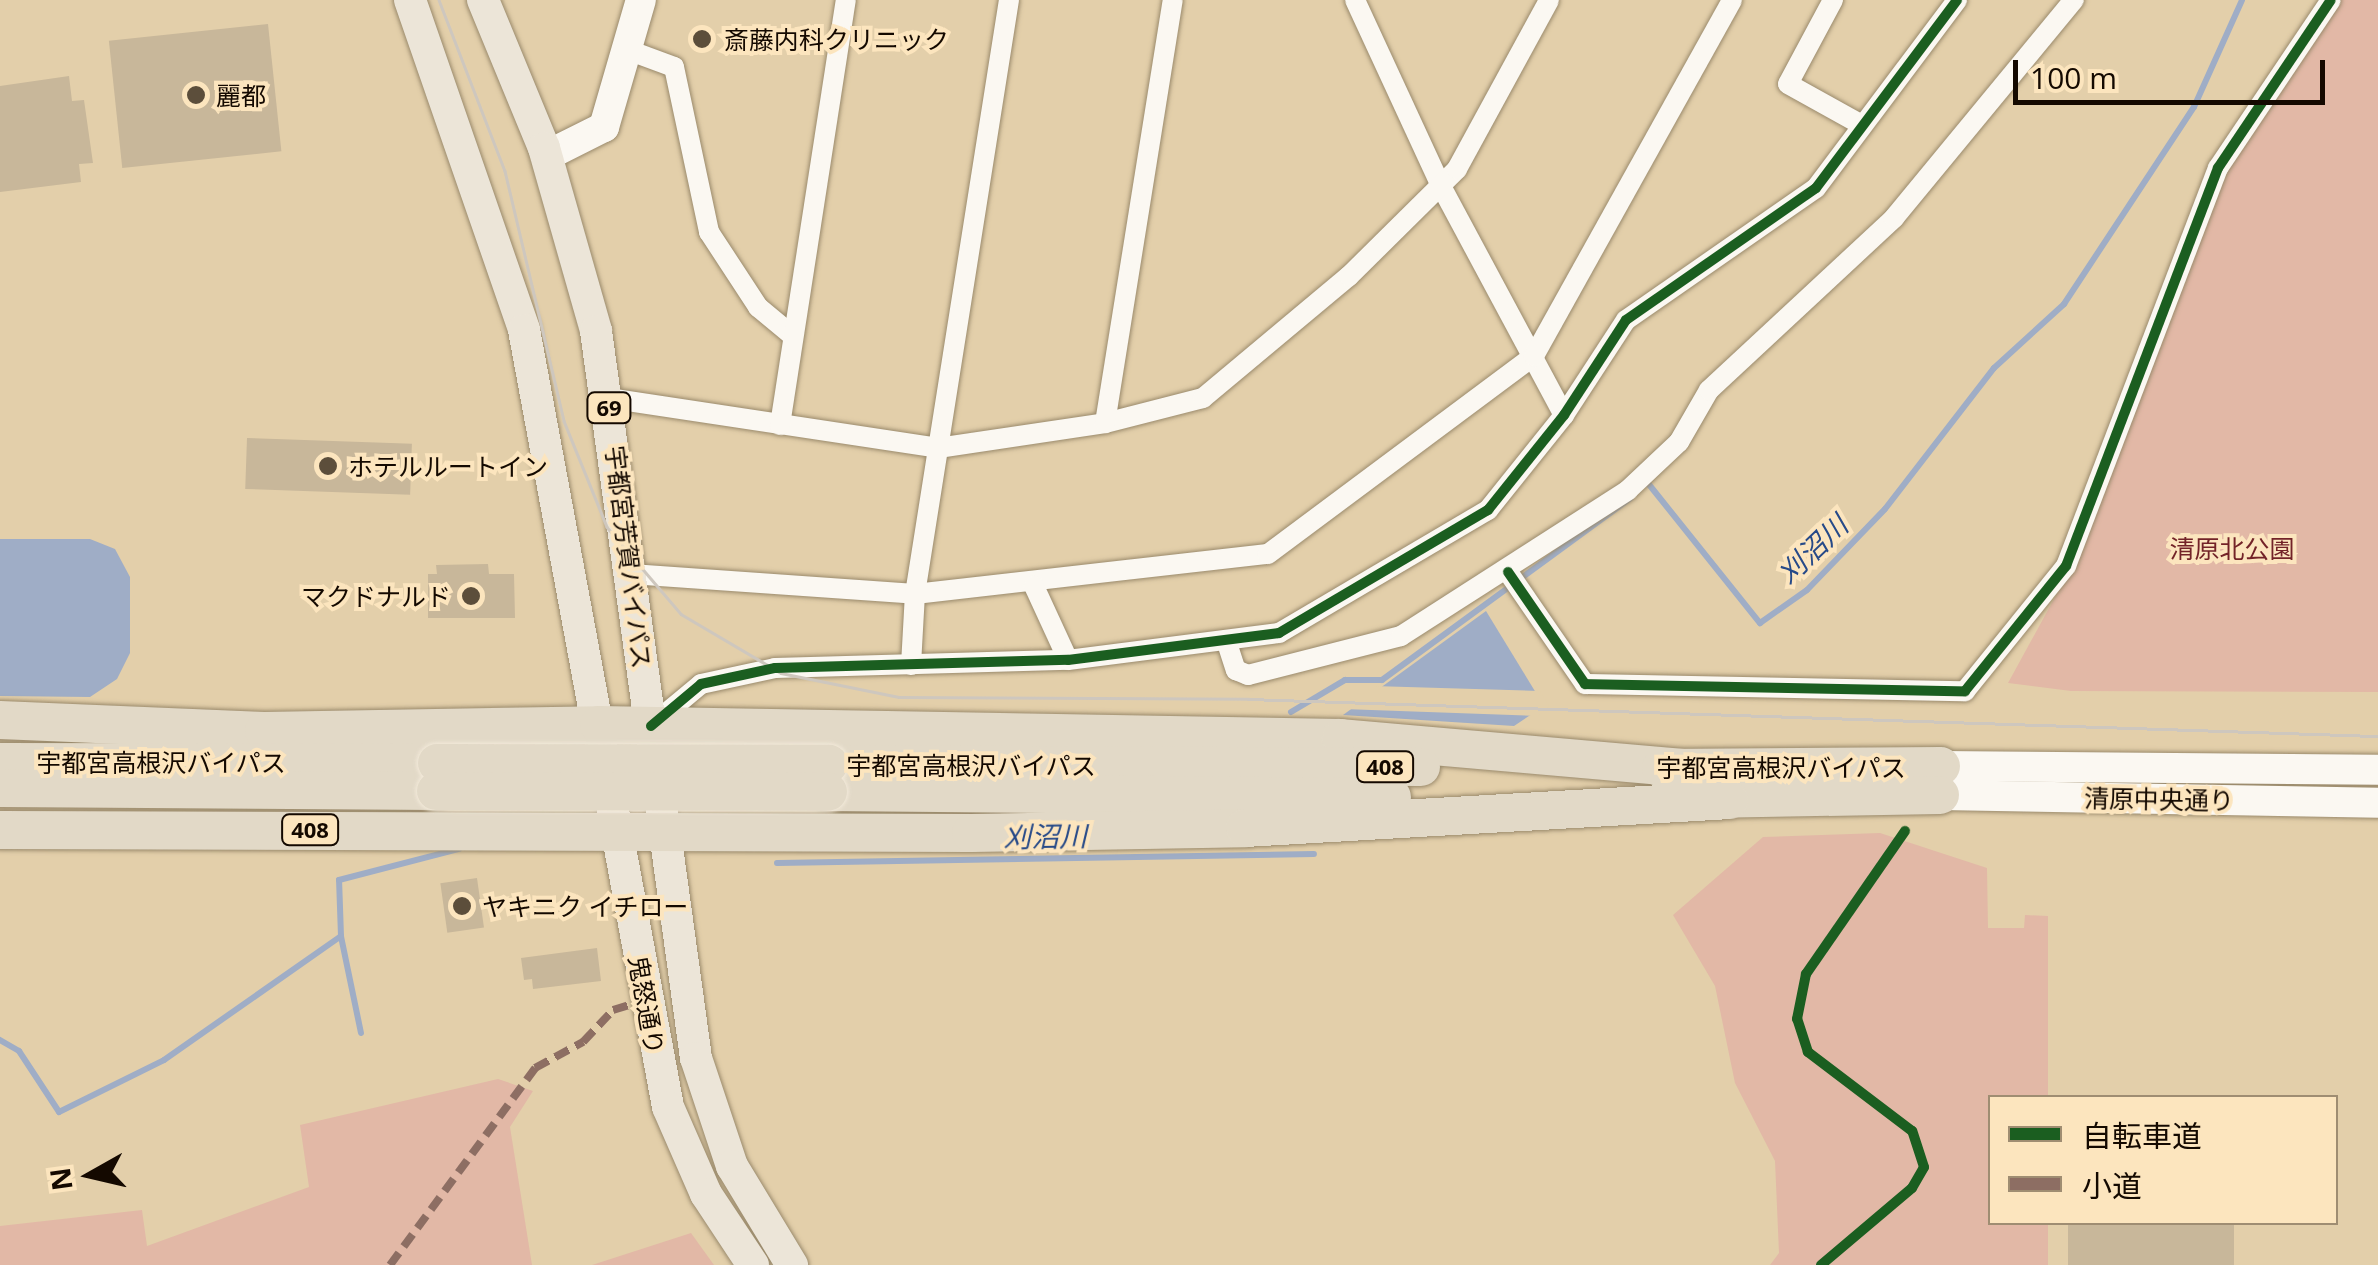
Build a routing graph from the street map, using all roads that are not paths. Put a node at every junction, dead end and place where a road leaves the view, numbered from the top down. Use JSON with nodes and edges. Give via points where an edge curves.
{"nodes":[{"id":1,"x":410,"y":0,"type":"edge"},
{"id":2,"x":483,"y":0,"type":"edge"},
{"id":3,"x":642,"y":0,"type":"edge"},
{"id":4,"x":846,"y":0,"type":"edge"},
{"id":5,"x":1010,"y":0,"type":"edge"},
{"id":6,"x":1174,"y":0,"type":"edge"},
{"id":7,"x":1355,"y":0,"type":"edge"},
{"id":8,"x":1550,"y":0,"type":"edge"},
{"id":9,"x":1732,"y":0,"type":"edge"},
{"id":10,"x":1833,"y":0,"type":"edge"},
{"id":11,"x":1957,"y":0,"type":"edge"},
{"id":12,"x":2074,"y":0,"type":"edge"},
{"id":13,"x":2331,"y":0,"type":"edge"},
{"id":14,"x":628,"y":50,"type":"junction"},
{"id":15,"x":1862,"y":125,"type":"junction"},
{"id":16,"x":546,"y":156,"type":"junction"},
{"id":17,"x":1441,"y":186,"type":"junction"},
{"id":18,"x":794,"y":336,"type":"junction"},
{"id":19,"x":1534,"y":356,"type":"junction"},
{"id":20,"x":608,"y":398,"type":"junction"},
{"id":21,"x":1564,"y":415,"type":"junction"},
{"id":22,"x":1105,"y":422,"type":"junction"},
{"id":23,"x":780,"y":425,"type":"junction"},
{"id":24,"x":938,"y":448,"type":"junction"},
{"id":25,"x":631,"y":574,"type":"junction"},
{"id":26,"x":1513,"y":580,"type":"junction"},
{"id":27,"x":1034,"y":586,"type":"junction"},
{"id":28,"x":915,"y":594,"type":"junction"},
{"id":29,"x":1226,"y":640,"type":"junction"},
{"id":30,"x":1068,"y":660,"type":"junction"},
{"id":31,"x":912,"y":666,"type":"junction"},
{"id":32,"x":0,"y":720,"type":"edge"},
{"id":33,"x":599,"y":725,"type":"junction"},
{"id":34,"x":651,"y":726,"type":"junction"},
{"id":35,"x":0,"y":762,"type":"edge"},
{"id":36,"x":2370,"y":764,"type":"edge"},
{"id":37,"x":1684,"y":768,"type":"junction"},
{"id":38,"x":2310,"y":768,"type":"junction"},
{"id":39,"x":437,"y":777,"type":"junction"},
{"id":40,"x":828,"y":778,"type":"junction"},
{"id":41,"x":1940,"y":781,"type":"junction"},
{"id":42,"x":0,"y":788,"type":"edge"},
{"id":43,"x":1729,"y":800,"type":"junction"},
{"id":44,"x":2378,"y":801,"type":"edge"},
{"id":45,"x":0,"y":830,"type":"edge"},
{"id":46,"x":620,"y":832,"type":"junction"},
{"id":47,"x":664,"y":833,"type":"junction"},
{"id":48,"x":753,"y":1265,"type":"edge"},
{"id":49,"x":792,"y":1265,"type":"edge"}],
"edges":[{"from":1,"to":33,"type":"main road","via":[[524,330]]},
{"from":2,"to":16,"type":"main road","name":"宇都宮芳賀バイパス","number":"69"},
{"from":3,"to":14,"type":"street"},
{"from":4,"to":18,"type":"street"},
{"from":5,"to":24,"type":"street"},
{"from":6,"to":22,"type":"street"},
{"from":7,"to":17,"type":"street"},
{"from":8,"to":17,"type":"street"},
{"from":9,"to":19,"type":"street"},
{"from":10,"to":15,"type":"street","via":[[1788,84]]},
{"from":11,"to":15,"type":"street"},
{"from":12,"to":26,"type":"street","via":[[1894,218],[1709,390],[1678,442]]},
{"from":13,"to":26,"type":"street","via":[[2218,168],[2066,566],[1965,690],[1585,684]]},
{"from":14,"to":16,"type":"street","via":[[604,127]]},
{"from":14,"to":18,"type":"street","via":[[674,67],[709,232],[758,307]]},
{"from":15,"to":21,"type":"street","via":[[1789,213],[1626,320]]},
{"from":16,"to":20,"type":"main road","name":"宇都宮芳賀バイパス","number":"69","via":[[577,253]]},
{"from":17,"to":19,"type":"street"},
{"from":17,"to":22,"type":"street","via":[[1349,276],[1202,398]]},
{"from":18,"to":23,"type":"street"},
{"from":19,"to":21,"type":"street"},
{"from":19,"to":27,"type":"street","via":[[1268,554]]},
{"from":20,"to":23,"type":"street"},
{"from":20,"to":25,"type":"main road","name":"宇都宮芳賀バイパス","number":"69"},
{"from":21,"to":29,"type":"street","via":[[1488,510],[1279,632]]},
{"from":22,"to":24,"type":"street"},
{"from":23,"to":24,"type":"street"},
{"from":24,"to":28,"type":"street"},
{"from":25,"to":28,"type":"street"},
{"from":25,"to":34,"type":"main road","name":"宇都宮芳賀バイパス","number":"69"},
{"from":26,"to":29,"type":"street","via":[[1401,636],[1260,674],[1236,670]]},
{"from":27,"to":28,"type":"street"},
{"from":27,"to":30,"type":"street"},
{"from":28,"to":31,"type":"street"},
{"from":29,"to":30,"type":"street"},
{"from":30,"to":31,"type":"street"},
{"from":31,"to":34,"type":"street","via":[[776,668],[716,679]]},
{"from":32,"to":33,"type":"highway","number":"408","via":[[264,732]]},
{"from":33,"to":34,"type":"highway","number":"408"},
{"from":33,"to":46,"type":"main road","name":"鬼怒通り"},
{"from":34,"to":37,"type":"highway","number":"408","via":[[1341,738]]},
{"from":34,"to":47,"type":"main road","name":"宇都宮芳賀バイパス","number":"69"},
{"from":35,"to":39,"type":"highway","name":"宇都宮高根沢バイパス","number":"408"},
{"from":36,"to":38,"type":"street","name":"清原中央通り"},
{"from":37,"to":40,"type":"highway","name":"宇都宮高根沢バイパス","number":"408"},
{"from":37,"to":41,"type":"highway","name":"宇都宮高根沢バイパス","number":"408"},
{"from":38,"to":41,"type":"street","name":"清原中央通り"},
{"from":38,"to":44,"type":"street"},
{"from":39,"to":40,"type":"highway","name":"宇都宮高根沢バイパス","number":"408","bridge":true},
{"from":39,"to":42,"type":"highway","name":"宇都宮高根沢バイパス","number":"408"},
{"from":40,"to":43,"type":"highway","name":"宇都宮高根沢バイパス","number":"408"},
{"from":41,"to":43,"type":"highway","name":"宇都宮高根沢バイパス","number":"408"},
{"from":41,"to":44,"type":"street","name":"清原中央通り"},
{"from":43,"to":47,"type":"highway","number":"408","via":[[1245,828]]},
{"from":45,"to":46,"type":"highway","number":"408"},
{"from":46,"to":47,"type":"highway","number":"408"},
{"from":46,"to":48,"type":"main road","name":"鬼怒通り","via":[[643,1001],[668,1107],[706,1194]]},
{"from":47,"to":49,"type":"main road","name":"鬼怒通り","number":"69","via":[[708,1100],[732,1166]]}]}
